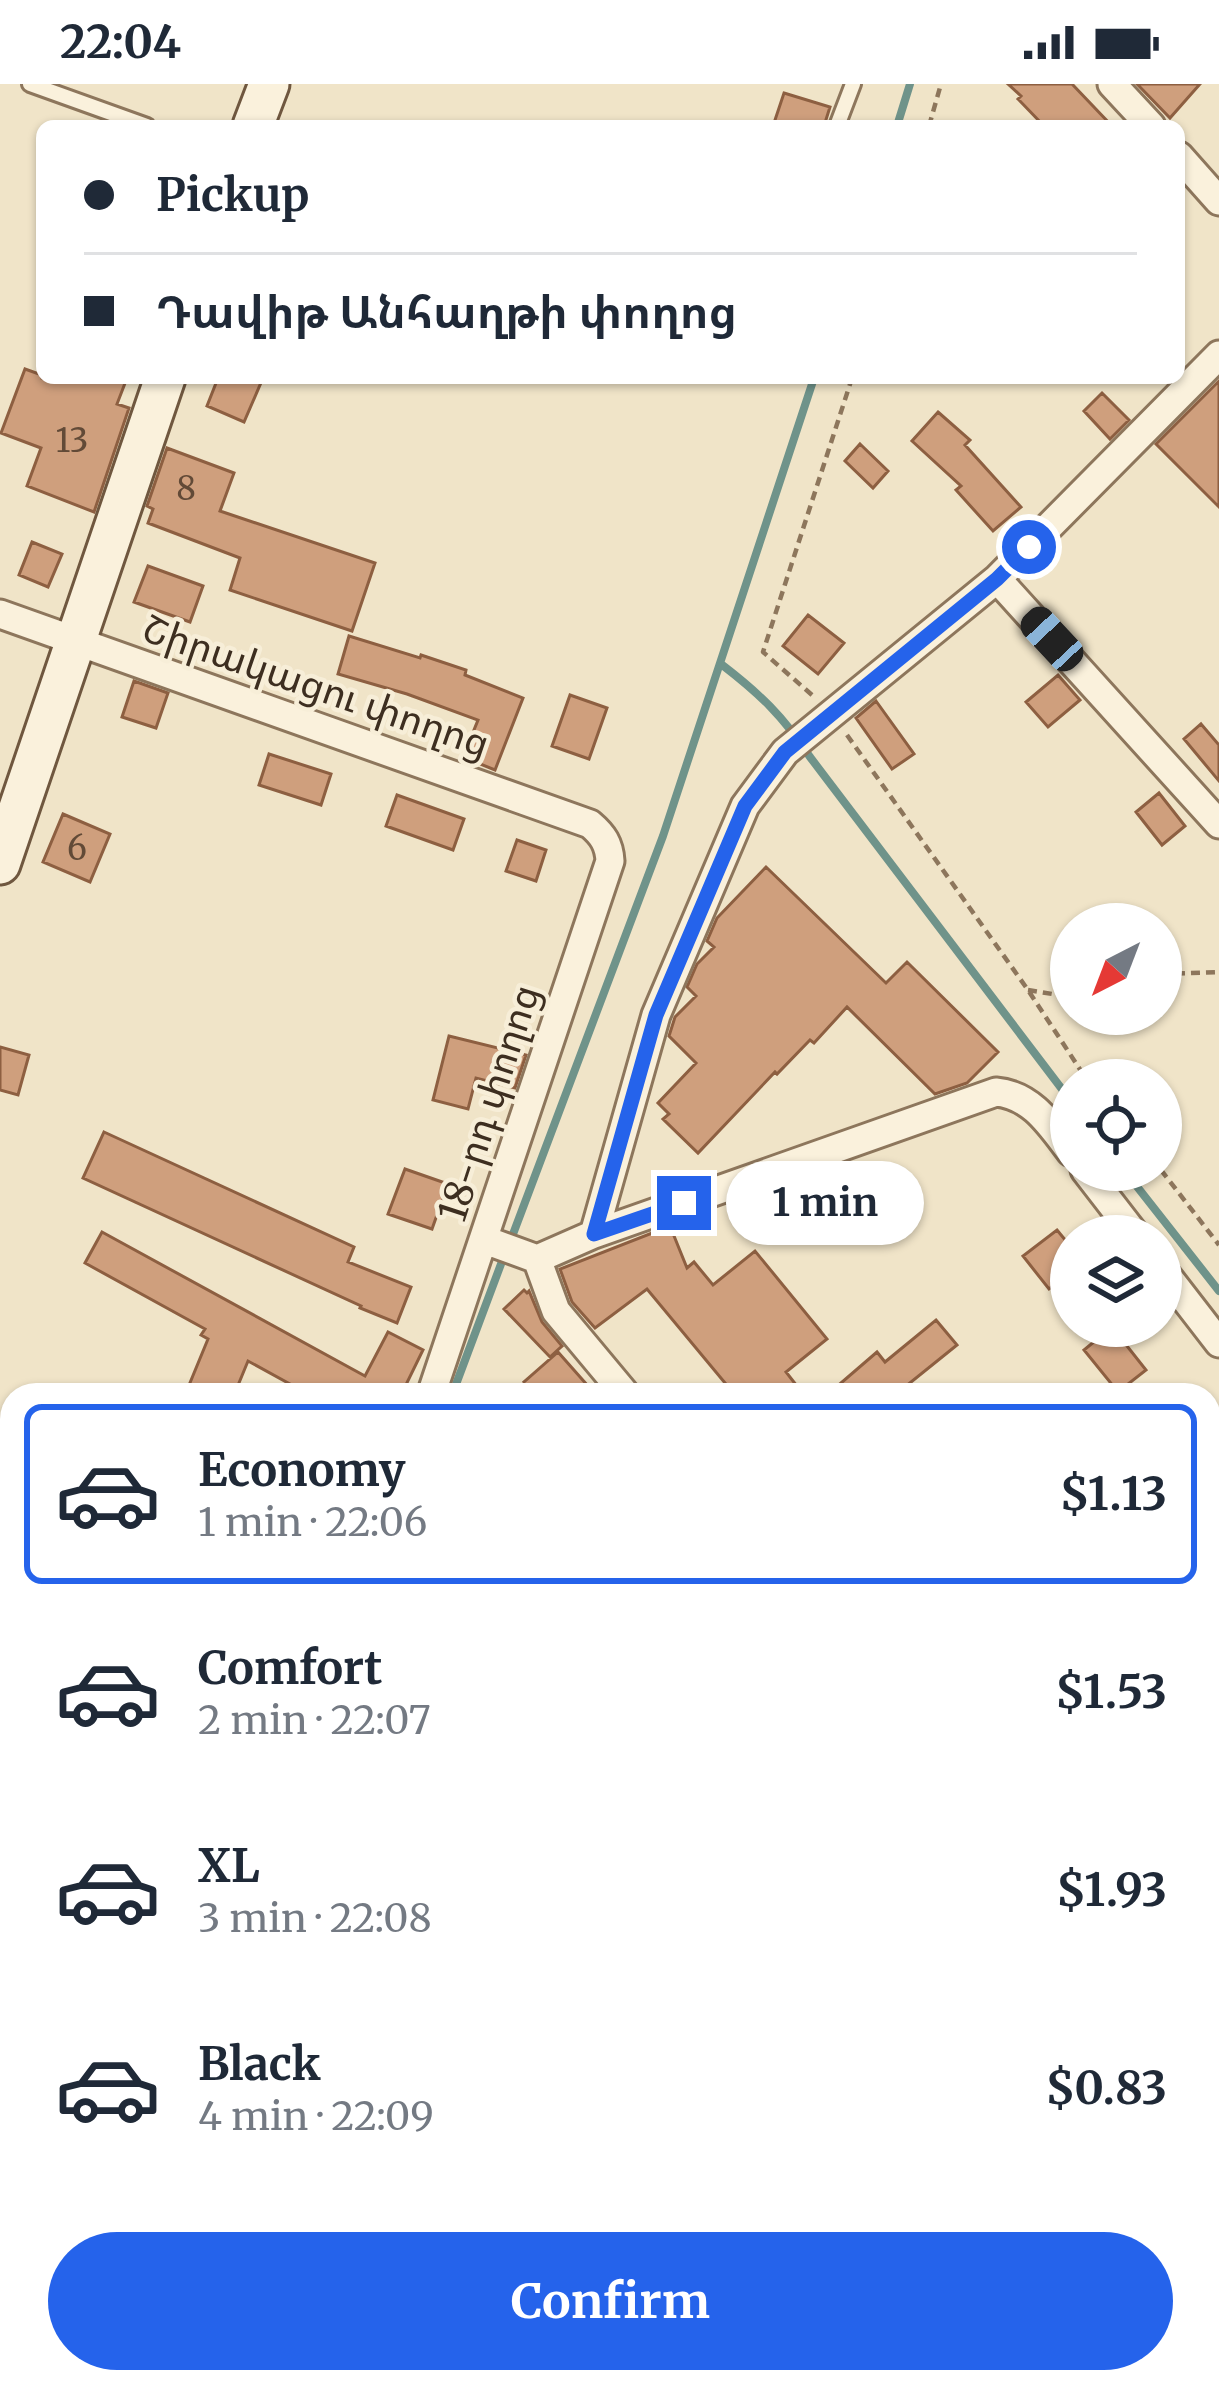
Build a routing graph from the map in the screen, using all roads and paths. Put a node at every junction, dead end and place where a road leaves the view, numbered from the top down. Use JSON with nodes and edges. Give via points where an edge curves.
{"nodes":[{"id":1,"x":30,"y":84,"type":"edge"},
{"id":2,"x":269,"y":84,"type":"edge"},
{"id":3,"x":853,"y":84,"type":"edge"},
{"id":4,"x":940,"y":84,"type":"edge"},
{"id":5,"x":1112,"y":84,"type":"edge"},
{"id":6,"x":130,"y":120,"type":"edge"},
{"id":7,"x":255,"y":120,"type":"edge"},
{"id":8,"x":839,"y":120,"type":"edge"},
{"id":9,"x":930,"y":120,"type":"edge"},
{"id":10,"x":1145,"y":120,"type":"edge"},
{"id":11,"x":1185,"y":163,"type":"edge"},
{"id":12,"x":1219,"y":201,"type":"edge"},
{"id":13,"x":1219,"y":355,"type":"edge"},
{"id":14,"x":163,"y":384,"type":"edge"},
{"id":15,"x":850,"y":384,"type":"edge"},
{"id":16,"x":997,"y":579,"type":"junction"},
{"id":17,"x":0,"y":614,"type":"edge"},
{"id":18,"x":74,"y":642,"type":"junction"},
{"id":19,"x":823,"y":721,"type":"junction"},
{"id":20,"x":1219,"y":824,"type":"edge"},
{"id":21,"x":603,"y":835,"type":"joint"},
{"id":22,"x":0,"y":864,"type":"edge"},
{"id":23,"x":1219,"y":971,"type":"edge"},
{"id":24,"x":1182,"y":973,"type":"edge"},
{"id":25,"x":1028,"y":990,"type":"junction"},
{"id":26,"x":1050,"y":994,"type":"edge"},
{"id":27,"x":1073,"y":1059,"type":"edge"},
{"id":28,"x":1050,"y":1128,"type":"edge"},
{"id":29,"x":1101,"y":1191,"type":"edge"},
{"id":30,"x":1177,"y":1191,"type":"edge"},
{"id":31,"x":1120,"y":1215,"type":"edge"},
{"id":32,"x":594,"y":1234,"type":"junction"},
{"id":33,"x":485,"y":1240,"type":"junction"},
{"id":34,"x":1219,"y":1245,"type":"edge"},
{"id":35,"x":537,"y":1259,"type":"junction"},
{"id":36,"x":1182,"y":1295,"type":"edge"},
{"id":37,"x":1219,"y":1343,"type":"edge"},
{"id":38,"x":435,"y":1383,"type":"edge"},
{"id":39,"x":616,"y":1383,"type":"edge"}],
"edges":[{"from":1,"to":6,"type":"lane"},
{"from":2,"to":7,"type":"main road"},
{"from":3,"to":8,"type":"lane"},
{"from":4,"to":9,"type":"path"},
{"from":5,"to":10,"type":"street"},
{"from":11,"to":12,"type":"street"},
{"from":13,"to":16,"type":"street"},
{"from":14,"to":18,"type":"main road"},
{"from":15,"to":19,"type":"path","via":[[763,652]]},
{"from":16,"to":19,"type":"street"},
{"from":16,"to":20,"type":"street"},
{"from":17,"to":18,"type":"street","name":"Շիրակացու փողոց"},
{"from":18,"to":21,"type":"street","name":"Շիրակացու փողոց"},
{"from":18,"to":22,"type":"main road"},
{"from":19,"to":25,"type":"path","via":[[888,795]]},
{"from":19,"to":32,"type":"street","via":[[785,752],[745,806],[656,1015]]},
{"from":21,"to":33,"type":"street","name":"18-րդ փողոց","via":[[610,862]]},
{"from":23,"to":24,"type":"path"},
{"from":25,"to":26,"type":"path"},
{"from":25,"to":27,"type":"path"},
{"from":28,"to":32,"type":"street","via":[[1028,1102],[996,1092]]},
{"from":29,"to":31,"type":"street"},
{"from":30,"to":34,"type":"path"},
{"from":32,"to":35,"type":"street"},
{"from":33,"to":35,"type":"street"},
{"from":33,"to":38,"type":"street","name":"18-րդ փողոց"},
{"from":35,"to":39,"type":"street","via":[[556,1312]]},
{"from":36,"to":37,"type":"street"}]}
